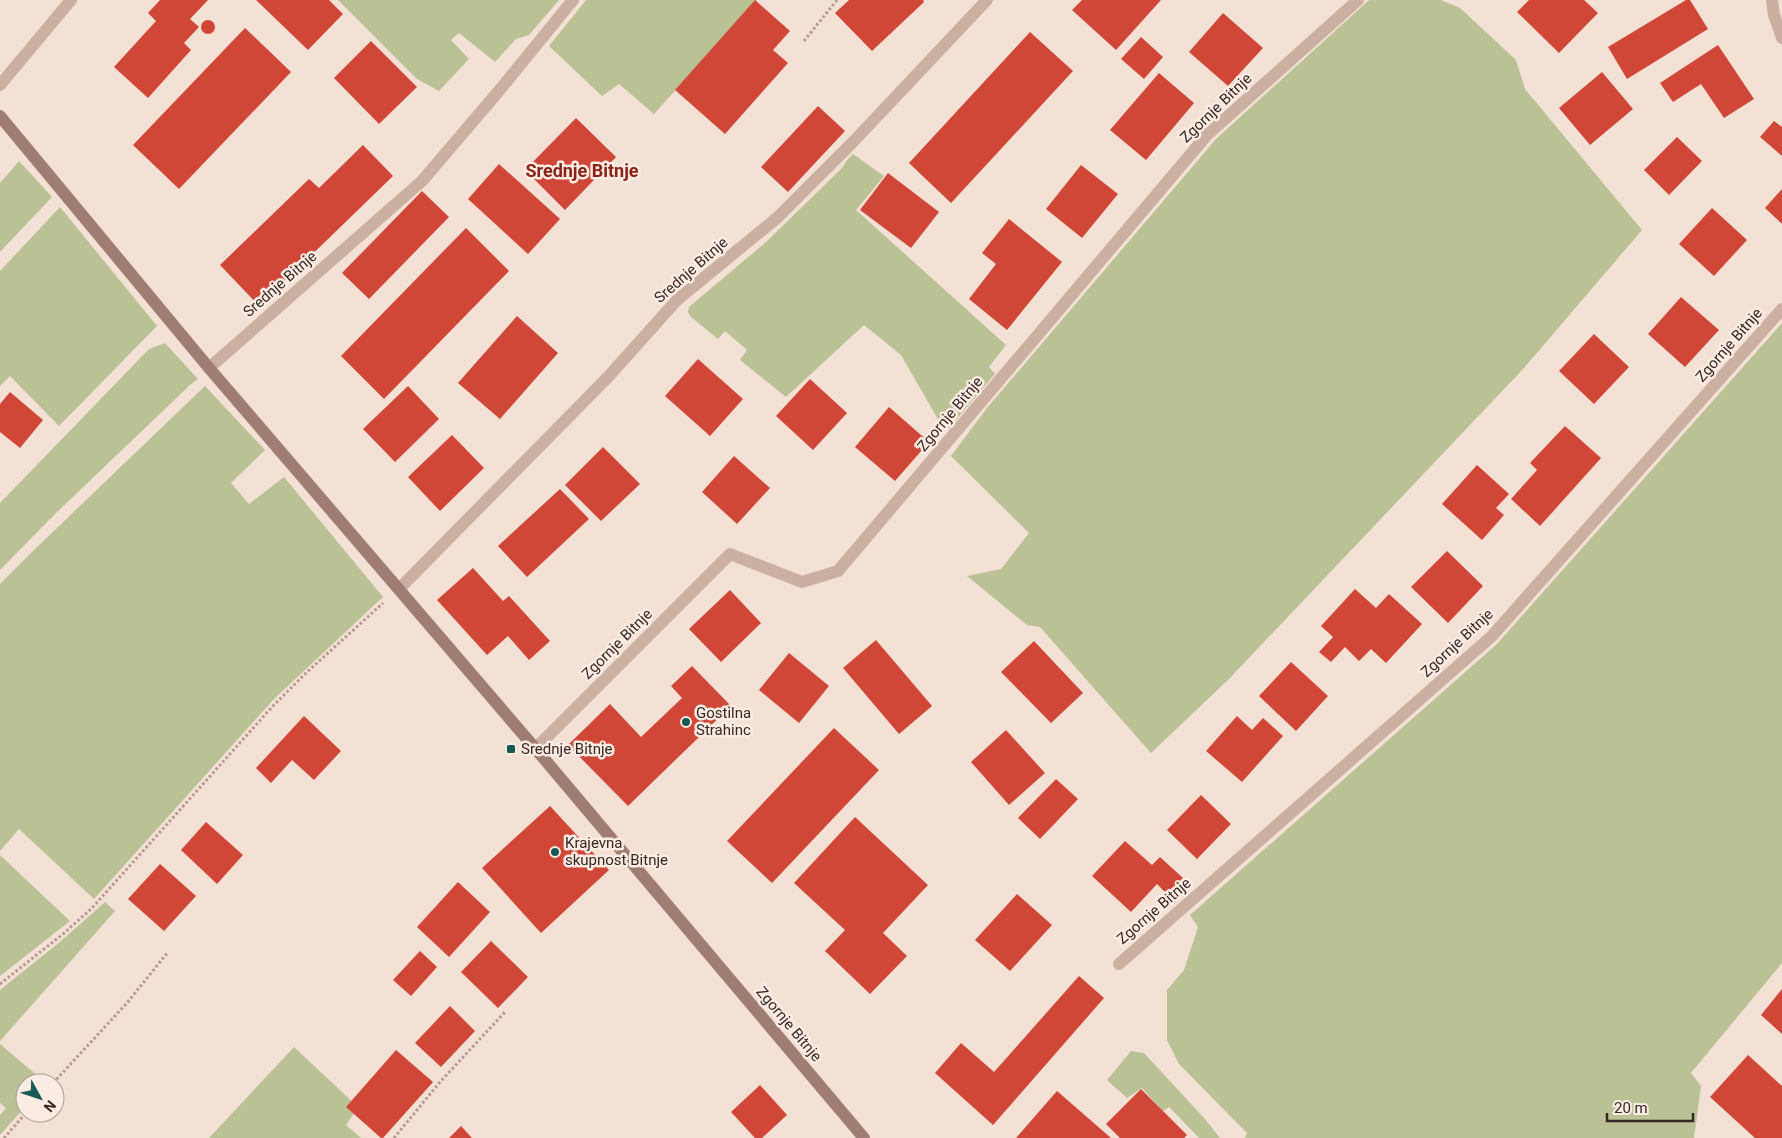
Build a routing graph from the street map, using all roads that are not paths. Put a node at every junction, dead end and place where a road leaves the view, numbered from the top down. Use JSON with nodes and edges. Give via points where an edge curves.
{"nodes":[{"id":1,"x":71,"y":0,"type":"edge"},
{"id":2,"x":573,"y":0,"type":"edge"},
{"id":3,"x":987,"y":0,"type":"edge"},
{"id":4,"x":1358,"y":0,"type":"edge"},
{"id":5,"x":1772,"y":0,"type":"edge"},
{"id":6,"x":1782,"y":38,"type":"edge"},
{"id":7,"x":0,"y":85,"type":"edge"},
{"id":8,"x":0,"y":116,"type":"edge"},
{"id":9,"x":1782,"y":309,"type":"edge"},
{"id":10,"x":209,"y":368,"type":"junction"},
{"id":11,"x":398,"y":590,"type":"junction"},
{"id":12,"x":535,"y":749,"type":"junction"},
{"id":13,"x":1119,"y":964,"type":"dead end"},
{"id":14,"x":864,"y":1138,"type":"edge"}],
"edges":[{"from":1,"to":7,"type":"street"},
{"from":2,"to":10,"type":"street","name":"Srednje Bitnje","via":[[422,181]]},
{"from":3,"to":11,"type":"street","name":"Srednje Bitnje","via":[[778,217],[677,300],[608,377]]},
{"from":4,"to":12,"type":"street","name":"Zgornje Bitnje","via":[[1207,134],[838,571],[802,582],[730,554]]},
{"from":5,"to":6,"type":"street"},
{"from":8,"to":10,"type":"main road"},
{"from":9,"to":13,"type":"street","name":"Zgornje Bitnje","via":[[1492,636]]},
{"from":10,"to":11,"type":"main road","name":"Zgornje Bitnje"},
{"from":11,"to":12,"type":"main road","name":"Zgornje Bitnje"},
{"from":12,"to":14,"type":"main road","name":"Zgornje Bitnje"}]}
